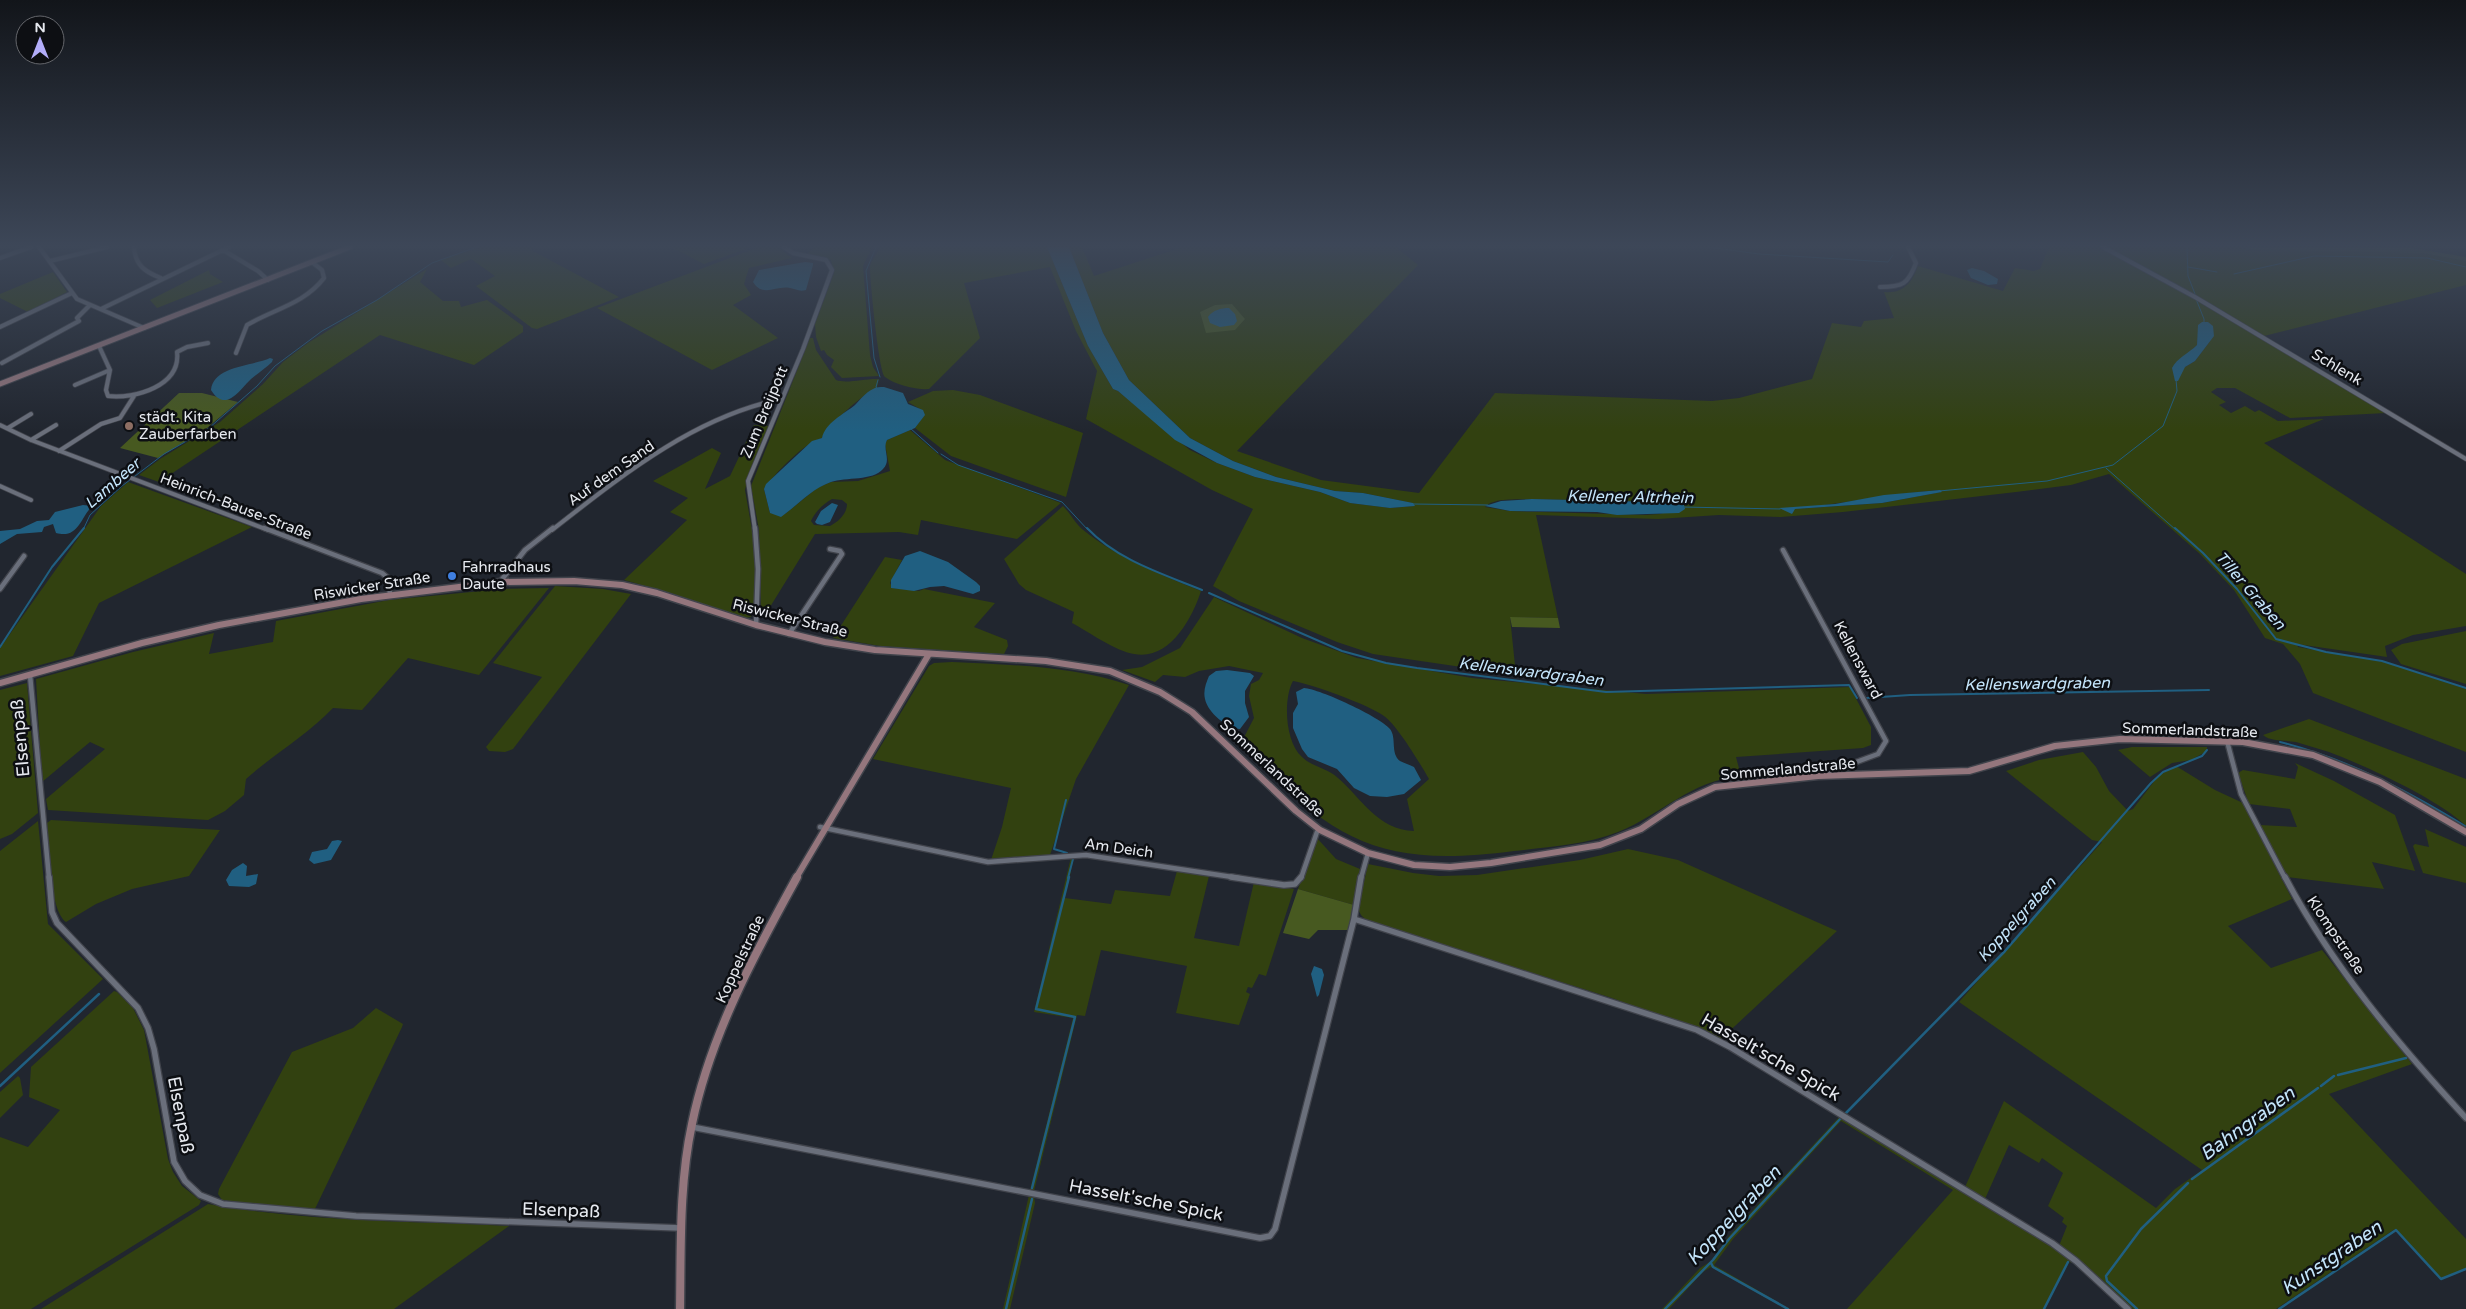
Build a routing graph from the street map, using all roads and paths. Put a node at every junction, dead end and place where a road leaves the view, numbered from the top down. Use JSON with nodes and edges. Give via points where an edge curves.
{"nodes":[{"id":1,"x":40,"y":308,"type":"edge"},
{"id":2,"x":87,"y":308,"type":"edge"},
{"id":3,"x":197,"y":308,"type":"edge"},
{"id":4,"x":285,"y":308,"type":"edge"},
{"id":5,"x":817,"y":308,"type":"edge"},
{"id":6,"x":2214,"y":308,"type":"edge"},
{"id":7,"x":101,"y":309,"type":"edge"},
{"id":8,"x":0,"y":327,"type":"edge"},
{"id":9,"x":145,"y":329,"type":"junction"},
{"id":10,"x":208,"y":343,"type":"dead end"},
{"id":11,"x":99,"y":346,"type":"junction"},
{"id":12,"x":236,"y":353,"type":"dead end"},
{"id":13,"x":2,"y":363,"type":"dead end"},
{"id":14,"x":110,"y":370,"type":"junction"},
{"id":15,"x":0,"y":384,"type":"edge"},
{"id":16,"x":75,"y":385,"type":"dead end"},
{"id":17,"x":134,"y":396,"type":"junction"},
{"id":18,"x":782,"y":399,"type":"junction"},
{"id":19,"x":31,"y":414,"type":"dead end"},
{"id":20,"x":0,"y":425,"type":"edge"},
{"id":21,"x":56,"y":425,"type":"dead end"},
{"id":22,"x":7,"y":428,"type":"junction"},
{"id":23,"x":0,"y":432,"type":"edge"},
{"id":24,"x":31,"y":440,"type":"junction"},
{"id":25,"x":59,"y":451,"type":"junction"},
{"id":26,"x":2466,"y":458,"type":"edge"},
{"id":27,"x":0,"y":486,"type":"edge"},
{"id":28,"x":32,"y":500,"type":"dead end"},
{"id":29,"x":830,"y":549,"type":"dead end"},
{"id":30,"x":1783,"y":550,"type":"dead end"},
{"id":31,"x":24,"y":556,"type":"dead end"},
{"id":32,"x":500,"y":582,"type":"junction"},
{"id":33,"x":0,"y":590,"type":"edge"},
{"id":34,"x":390,"y":594,"type":"junction"},
{"id":35,"x":756,"y":625,"type":"junction"},
{"id":36,"x":789,"y":634,"type":"junction"},
{"id":37,"x":929,"y":654,"type":"junction"},
{"id":38,"x":30,"y":675,"type":"junction"},
{"id":39,"x":0,"y":683,"type":"edge"},
{"id":40,"x":2227,"y":741,"type":"junction"},
{"id":41,"x":1818,"y":776,"type":"junction"},
{"id":42,"x":823,"y":827,"type":"junction"},
{"id":43,"x":1320,"y":830,"type":"junction"},
{"id":44,"x":2466,"y":832,"type":"edge"},
{"id":45,"x":1368,"y":853,"type":"junction"},
{"id":46,"x":1354,"y":919,"type":"junction"},
{"id":47,"x":2466,"y":1118,"type":"edge"},
{"id":48,"x":692,"y":1126,"type":"junction"},
{"id":49,"x":682,"y":1228,"type":"junction"},
{"id":50,"x":680,"y":1309,"type":"edge"},
{"id":51,"x":2128,"y":1309,"type":"edge"}],
"edges":[{"from":1,"to":8,"type":"street"},
{"from":2,"to":13,"type":"street","via":[[77,318],[79,322]]},
{"from":3,"to":9,"type":"street"},
{"from":4,"to":12,"type":"street","via":[[247,325]]},
{"from":5,"to":18,"type":"street","name":"Zum Breijpott"},
{"from":6,"to":26,"type":"street","name":"Schlenk"},
{"from":7,"to":9,"type":"street"},
{"from":9,"to":11,"type":"street"},
{"from":10,"to":17,"type":"street","via":[[177,352],[178,362],[172,373],[158,385]]},
{"from":11,"to":14,"type":"street"},
{"from":11,"to":15,"type":"street"},
{"from":14,"to":16,"type":"street"},
{"from":14,"to":17,"type":"street","via":[[108,396]]},
{"from":17,"to":25,"type":"street","via":[[120,418],[100,424]]},
{"from":18,"to":32,"type":"street","name":"Auf dem Sand","via":[[726,415],[631,469],[525,550]]},
{"from":18,"to":35,"type":"street","name":"Zum Breijpott","via":[[748,481],[757,548]]},
{"from":19,"to":22,"type":"street"},
{"from":20,"to":22,"type":"street","name":"Heinrich-Bause-Straße"},
{"from":21,"to":24,"type":"street"},
{"from":22,"to":23,"type":"street"},
{"from":22,"to":24,"type":"street","name":"Heinrich-Bause-Straße"},
{"from":24,"to":25,"type":"street","name":"Heinrich-Bause-Straße"},
{"from":25,"to":34,"type":"street","name":"Heinrich-Bause-Straße","via":[[382,573],[388,578]]},
{"from":27,"to":28,"type":"street"},
{"from":29,"to":36,"type":"street","via":[[842,554]]},
{"from":30,"to":41,"type":"street","name":"Kellensward","via":[[1886,740],[1878,754]]},
{"from":31,"to":33,"type":"street"},
{"from":32,"to":34,"type":"street","name":"Riswicker Straße"},
{"from":32,"to":35,"type":"street","name":"Riswicker Straße","via":[[574,581],[622,585]]},
{"from":34,"to":38,"type":"street","name":"Riswicker Straße","via":[[219,625]]},
{"from":35,"to":36,"type":"street","name":"Riswicker Straße"},
{"from":36,"to":37,"type":"street","name":"Riswicker Straße","via":[[875,650]]},
{"from":37,"to":42,"type":"street","name":"Koppelstraße"},
{"from":37,"to":43,"type":"street","name":"Sommerlandstraße","via":[[1077,665],[1110,672],[1160,692],[1208,725],[1296,811]]},
{"from":38,"to":39,"type":"street","name":"Riswicker Straße"},
{"from":38,"to":49,"type":"street","name":"Elsenpaß","via":[[52,912],[57,923],[114,981],[148,1028],[174,1162],[185,1181],[200,1195],[223,1204],[356,1216]]},
{"from":40,"to":41,"type":"street","name":"Sommerlandstraße","via":[[2155,738],[2101,741],[2056,746],[1969,771]]},
{"from":40,"to":44,"type":"street","name":"Sommerlandstraße","via":[[2313,755],[2354,770]]},
{"from":40,"to":47,"type":"street","name":"Klompstraße","via":[[2240,794],[2306,917],[2411,1058]]},
{"from":41,"to":45,"type":"street","name":"Sommerlandstraße","via":[[1715,787],[1678,804],[1641,830],[1620,839],[1550,855],[1450,867],[1414,865]]},
{"from":42,"to":43,"type":"street","name":"Am Deich","via":[[988,862],[1086,855],[1284,885],[1295,884],[1301,878]]},
{"from":42,"to":48,"type":"street","name":"Koppelstraße","via":[[752,963],[713,1055]]},
{"from":43,"to":45,"type":"street","name":"Sommerlandstraße"},
{"from":45,"to":46,"type":"street","name":"Hasselt'sche Spick"},
{"from":46,"to":48,"type":"street","name":"Hasselt'sche Spick","via":[[1276,1229],[1270,1236],[1260,1238]]},
{"from":46,"to":51,"type":"street","name":"Hasselt'sche Spick","via":[[1697,1030],[2052,1243]]},
{"from":48,"to":49,"type":"street","name":"Koppelstraße"},
{"from":49,"to":50,"type":"street","name":"Koppelstraße"}]}
